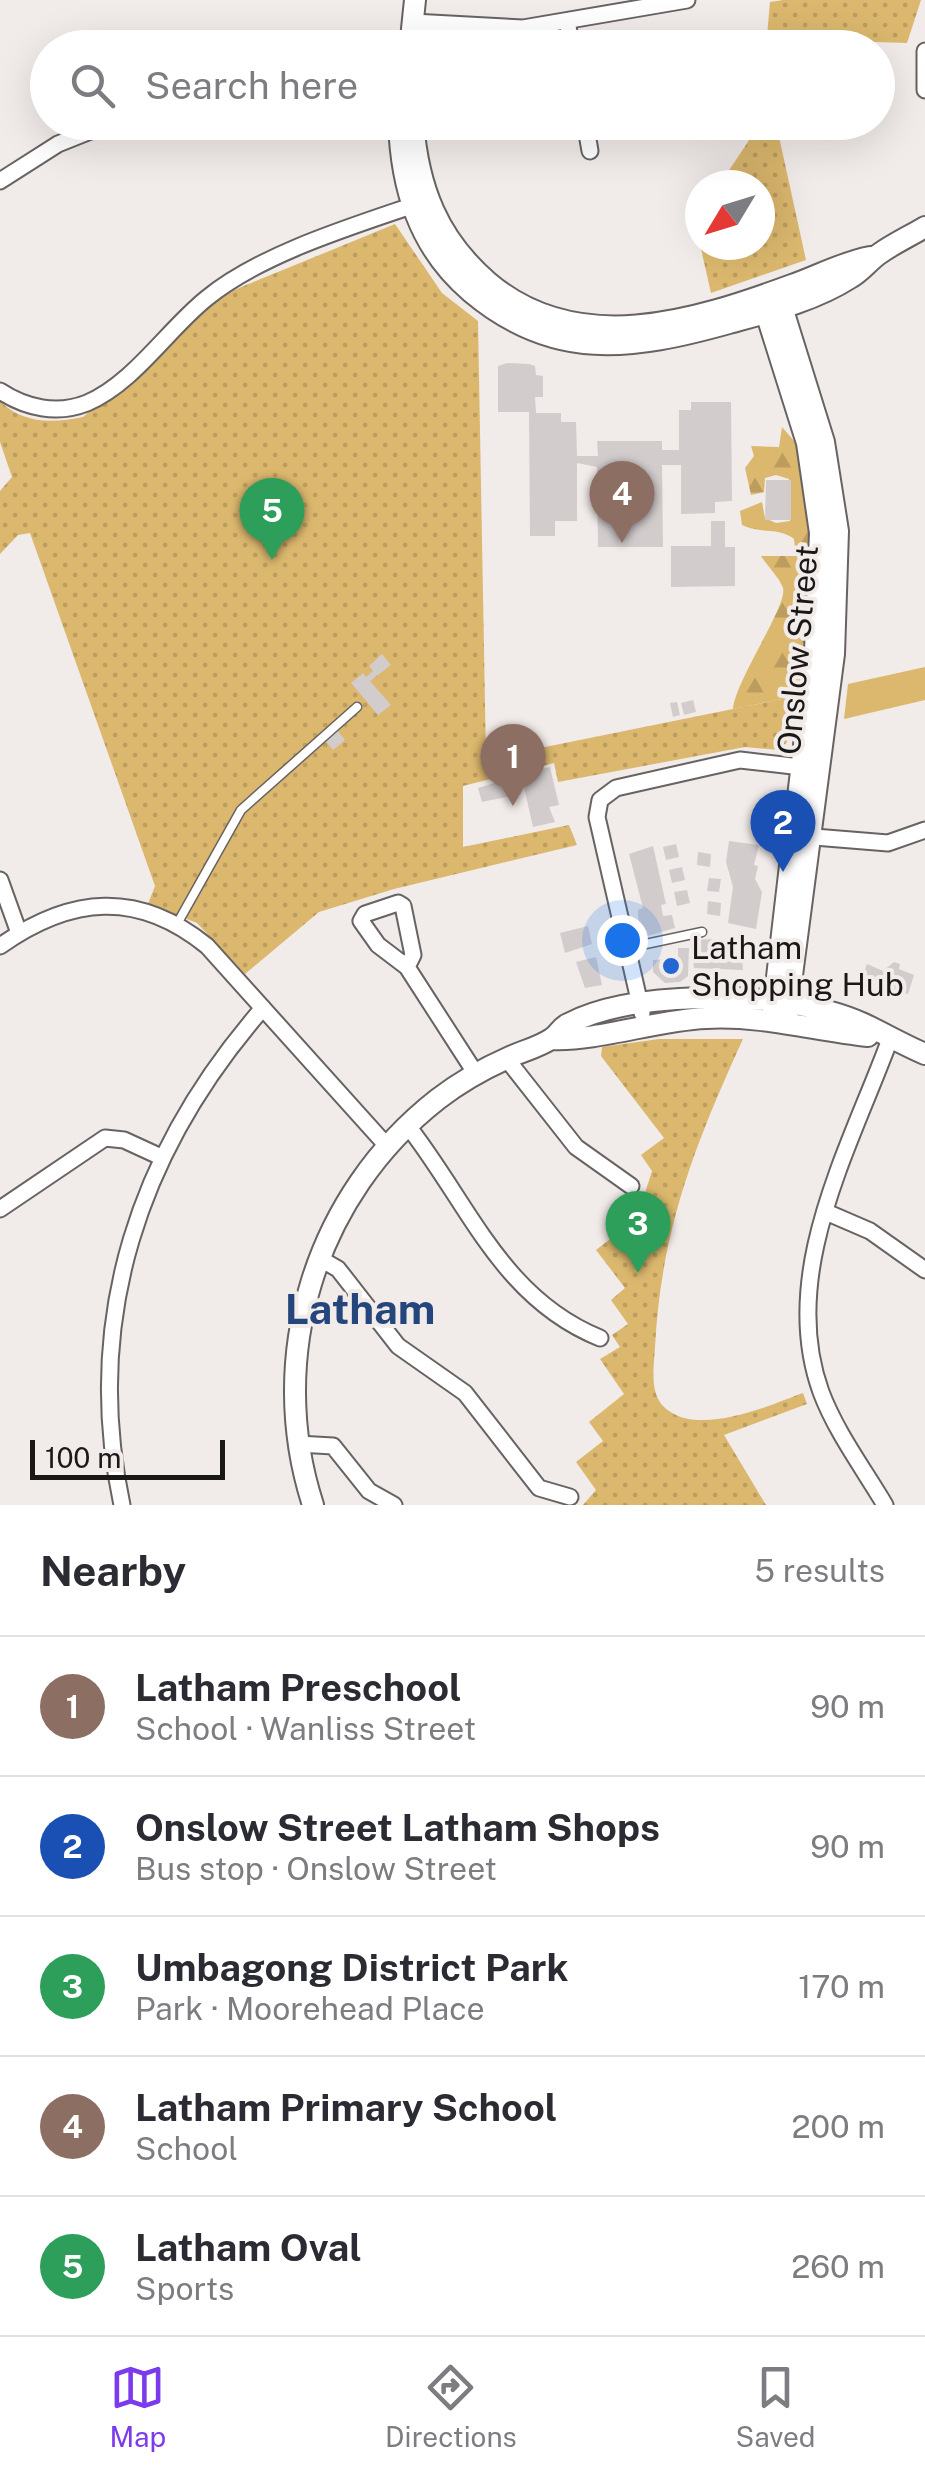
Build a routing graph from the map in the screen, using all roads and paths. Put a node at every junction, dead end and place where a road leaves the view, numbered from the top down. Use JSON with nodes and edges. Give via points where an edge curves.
{"nodes":[{"id":1,"x":415,"y":0,"type":"edge"},
{"id":2,"x":687,"y":0,"type":"edge"},
{"id":3,"x":567,"y":21,"type":"junction"},
{"id":4,"x":413,"y":22,"type":"junction"},
{"id":5,"x":412,"y":30,"type":"edge"},
{"id":6,"x":569,"y":30,"type":"edge"},
{"id":7,"x":925,"y":52,"type":"edge"},
{"id":8,"x":925,"y":90,"type":"edge"},
{"id":9,"x":68,"y":140,"type":"edge"},
{"id":10,"x":399,"y":140,"type":"edge"},
{"id":11,"x":414,"y":140,"type":"edge"},
{"id":12,"x":588,"y":140,"type":"edge"},
{"id":13,"x":590,"y":150,"type":"dead end"},
{"id":14,"x":0,"y":182,"type":"edge"},
{"id":15,"x":419,"y":203,"type":"junction"},
{"id":16,"x":925,"y":227,"type":"edge"},
{"id":17,"x":772,"y":302,"type":"junction"},
{"id":18,"x":0,"y":391,"type":"edge"},
{"id":19,"x":358,"y":707,"type":"dead end"},
{"id":20,"x":810,"y":768,"type":"junction"},
{"id":21,"x":925,"y":830,"type":"edge"},
{"id":22,"x":802,"y":836,"type":"junction"},
{"id":23,"x":0,"y":880,"type":"edge"},
{"id":24,"x":177,"y":924,"type":"junction"},
{"id":25,"x":702,"y":932,"type":"dead end"},
{"id":26,"x":19,"y":933,"type":"junction"},
{"id":27,"x":0,"y":946,"type":"edge"},
{"id":28,"x":627,"y":948,"type":"junction"},
{"id":29,"x":407,"y":967,"type":"dead end"},
{"id":30,"x":263,"y":1008,"type":"junction"},
{"id":31,"x":780,"y":1012,"type":"junction"},
{"id":32,"x":642,"y":1013,"type":"junction"},
{"id":33,"x":890,"y":1039,"type":"junction"},
{"id":34,"x":925,"y":1054,"type":"edge"},
{"id":35,"x":506,"y":1058,"type":"junction"},
{"id":36,"x":476,"y":1074,"type":"junction"},
{"id":37,"x":407,"y":1125,"type":"junction"},
{"id":38,"x":387,"y":1146,"type":"junction"},
{"id":39,"x":161,"y":1157,"type":"junction"},
{"id":40,"x":631,"y":1186,"type":"dead end"},
{"id":41,"x":0,"y":1209,"type":"edge"},
{"id":42,"x":826,"y":1212,"type":"junction"},
{"id":43,"x":319,"y":1258,"type":"junction"},
{"id":44,"x":925,"y":1270,"type":"edge"},
{"id":45,"x":600,"y":1338,"type":"dead end"},
{"id":46,"x":298,"y":1444,"type":"junction"},
{"id":47,"x":570,"y":1497,"type":"dead end"},
{"id":48,"x":122,"y":1505,"type":"edge"},
{"id":49,"x":314,"y":1505,"type":"edge"},
{"id":50,"x":394,"y":1505,"type":"edge"},
{"id":51,"x":884,"y":1505,"type":"edge"}],
"edges":[{"from":1,"to":4,"type":"street"},
{"from":2,"to":3,"type":"street"},
{"from":3,"to":4,"type":"street","via":[[502,29]]},
{"from":3,"to":6,"type":"street"},
{"from":4,"to":5,"type":"street"},
{"from":7,"to":8,"type":"street"},
{"from":9,"to":14,"type":"street"},
{"from":10,"to":15,"type":"street","via":[[400,164]]},
{"from":11,"to":15,"type":"street"},
{"from":12,"to":13,"type":"street"},
{"from":15,"to":17,"type":"street","via":[[474,270],[519,304],[552,318],[631,328]]},
{"from":15,"to":18,"type":"street","via":[[227,283],[87,403],[44,409]]},
{"from":16,"to":17,"type":"street"},
{"from":17,"to":20,"type":"street","name":"Onslow Street","via":[[824,442],[829,532]]},
{"from":19,"to":24,"type":"lane","via":[[242,810]]},
{"from":20,"to":22,"type":"street","name":"Onslow Street"},
{"from":20,"to":28,"type":"street","via":[[740,760],[604,795],[597,817]]},
{"from":21,"to":22,"type":"street","via":[[888,843]]},
{"from":22,"to":31,"type":"street","name":"Onslow Street"},
{"from":23,"to":26,"type":"street"},
{"from":24,"to":26,"type":"street","via":[[104,905],[59,912]]},
{"from":24,"to":30,"type":"street","via":[[207,946]]},
{"from":25,"to":28,"type":"lane"},
{"from":26,"to":27,"type":"street"},
{"from":28,"to":32,"type":"street"},
{"from":29,"to":36,"type":"street"},
{"from":30,"to":38,"type":"street"},
{"from":30,"to":39,"type":"street","via":[[198,1089]]},
{"from":31,"to":32,"type":"street"},
{"from":31,"to":33,"type":"street"},
{"from":32,"to":35,"type":"street"},
{"from":33,"to":34,"type":"street"},
{"from":33,"to":42,"type":"street"},
{"from":35,"to":36,"type":"street"},
{"from":35,"to":40,"type":"street","via":[[576,1147]]},
{"from":36,"to":37,"type":"street"},
{"from":37,"to":38,"type":"street"},
{"from":37,"to":45,"type":"street","via":[[502,1265],[574,1328]]},
{"from":38,"to":43,"type":"street","via":[[350,1195]]},
{"from":39,"to":41,"type":"street","via":[[105,1138]]},
{"from":39,"to":48,"type":"street","via":[[116,1298],[109,1374]]},
{"from":42,"to":44,"type":"street","via":[[870,1231]]},
{"from":42,"to":51,"type":"street","via":[[811,1266],[810,1348],[835,1422]]},
{"from":43,"to":46,"type":"street","via":[[296,1354]]},
{"from":43,"to":47,"type":"street","via":[[338,1269],[398,1346],[464,1393],[539,1488]]},
{"from":46,"to":49,"type":"street"},
{"from":46,"to":50,"type":"street","via":[[334,1446],[369,1491]]}]}
